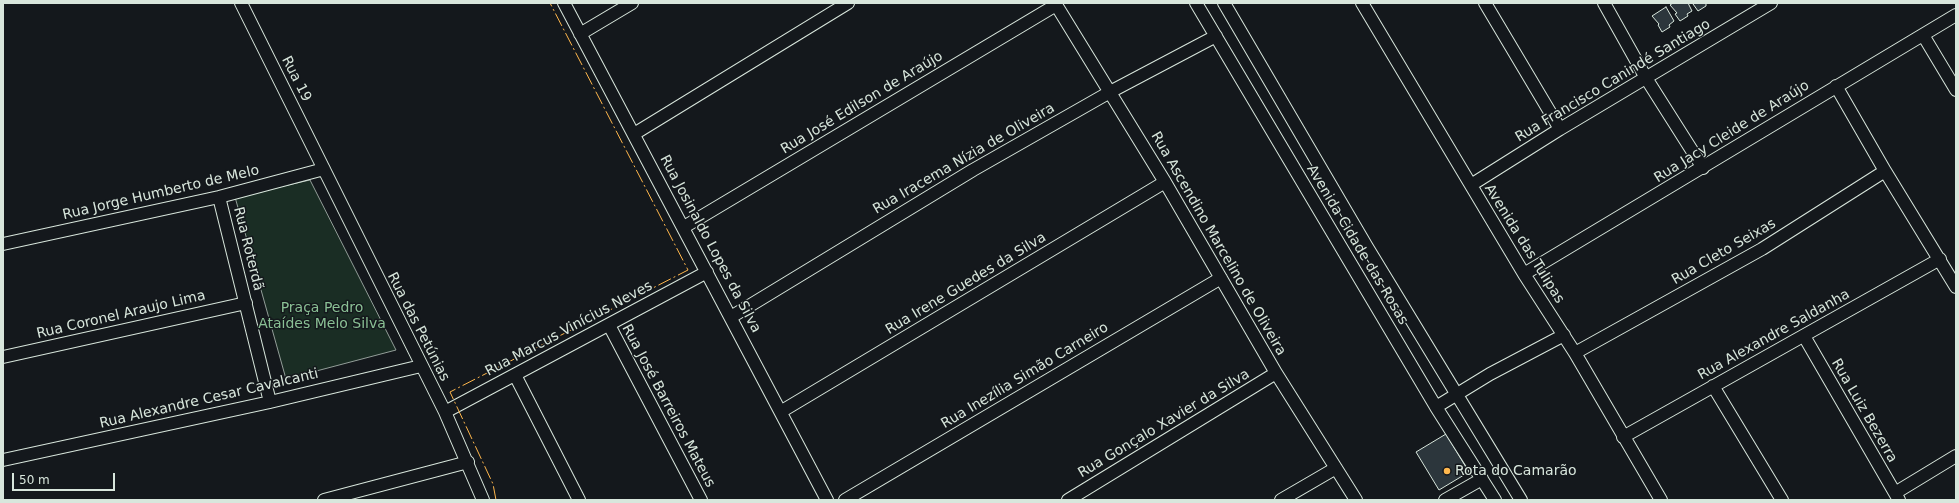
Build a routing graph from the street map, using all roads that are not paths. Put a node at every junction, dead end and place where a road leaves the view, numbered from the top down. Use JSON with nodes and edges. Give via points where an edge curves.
{"nodes":[{"id":1,"x":241,"y":3,"type":"edge"},
{"id":2,"x":564,"y":3,"type":"edge"},
{"id":3,"x":632,"y":3,"type":"edge"},
{"id":4,"x":848,"y":3,"type":"edge"},
{"id":5,"x":1196,"y":3,"type":"edge"},
{"id":6,"x":1224,"y":3,"type":"edge"},
{"id":7,"x":1362,"y":3,"type":"edge"},
{"id":8,"x":1486,"y":3,"type":"edge"},
{"id":9,"x":1604,"y":3,"type":"edge"},
{"id":10,"x":1771,"y":3,"type":"edge"},
{"id":11,"x":1055,"y":4,"type":"edge"},
{"id":12,"x":1956,"y":15,"type":"edge"},
{"id":13,"x":580,"y":34,"type":"junction"},
{"id":14,"x":1923,"y":35,"type":"junction"},
{"id":15,"x":1216,"y":36,"type":"junction"},
{"id":16,"x":1646,"y":78,"type":"junction"},
{"id":17,"x":1836,"y":86,"type":"junction"},
{"id":18,"x":1956,"y":90,"type":"edge"},
{"id":19,"x":1110,"y":92,"type":"junction"},
{"id":20,"x":1560,"y":129,"type":"junction"},
{"id":21,"x":634,"y":134,"type":"junction"},
{"id":22,"x":1703,"y":168,"type":"junction"},
{"id":23,"x":324,"y":169,"type":"junction"},
{"id":24,"x":1885,"y":171,"type":"junction"},
{"id":25,"x":1165,"y":182,"type":"junction"},
{"id":26,"x":1471,"y":185,"type":"junction"},
{"id":27,"x":219,"y":196,"type":"junction"},
{"id":28,"x":684,"y":227,"type":"junction"},
{"id":29,"x":3,"y":244,"type":"edge"},
{"id":30,"x":1940,"y":259,"type":"junction"},
{"id":31,"x":707,"y":272,"type":"junction"},
{"id":32,"x":1524,"y":274,"type":"junction"},
{"id":33,"x":1221,"y":278,"type":"junction"},
{"id":34,"x":1956,"y":287,"type":"edge"},
{"id":35,"x":246,"y":303,"type":"junction"},
{"id":36,"x":731,"y":317,"type":"junction"},
{"id":37,"x":609,"y":326,"type":"junction"},
{"id":38,"x":1564,"y":335,"type":"junction"},
{"id":39,"x":1804,"y":336,"type":"junction"},
{"id":40,"x":1575,"y":353,"type":"junction"},
{"id":41,"x":3,"y":357,"type":"edge"},
{"id":42,"x":421,"y":366,"type":"junction"},
{"id":43,"x":1276,"y":373,"type":"junction"},
{"id":44,"x":515,"y":375,"type":"junction"},
{"id":45,"x":1713,"y":386,"type":"junction"},
{"id":46,"x":1457,"y":394,"type":"junction"},
{"id":47,"x":270,"y":402,"type":"junction"},
{"id":48,"x":1436,"y":407,"type":"junction"},
{"id":49,"x":782,"y":411,"type":"junction"},
{"id":50,"x":445,"y":412,"type":"junction"},
{"id":51,"x":1623,"y":437,"type":"junction"},
{"id":52,"x":1956,"y":456,"type":"edge"},
{"id":53,"x":3,"y":460,"type":"edge"},
{"id":54,"x":468,"y":462,"type":"junction"},
{"id":55,"x":1336,"y":468,"type":"junction"},
{"id":56,"x":1482,"y":479,"type":"junction"},
{"id":57,"x":1897,"y":496,"type":"edge"},
{"id":58,"x":324,"y":500,"type":"edge"},
{"id":59,"x":483,"y":500,"type":"edge"},
{"id":60,"x":579,"y":500,"type":"edge"},
{"id":61,"x":701,"y":500,"type":"edge"},
{"id":62,"x":828,"y":500,"type":"edge"},
{"id":63,"x":845,"y":500,"type":"edge"},
{"id":64,"x":1068,"y":500,"type":"edge"},
{"id":65,"x":1281,"y":500,"type":"edge"},
{"id":66,"x":1356,"y":500,"type":"edge"},
{"id":67,"x":1445,"y":500,"type":"edge"},
{"id":68,"x":1495,"y":500,"type":"edge"},
{"id":69,"x":1521,"y":500,"type":"edge"},
{"id":70,"x":1661,"y":500,"type":"edge"},
{"id":71,"x":1782,"y":500,"type":"edge"}],
"edges":[{"from":1,"to":23,"type":"street","name":"Rua 19"},
{"from":2,"to":13,"type":"street","name":"Rua Josinaldo Lopes da Silva"},
{"from":3,"to":13,"type":"street"},
{"from":4,"to":21,"type":"street"},
{"from":5,"to":15,"type":"street","name":"Avenida Cidade das Rosas"},
{"from":6,"to":46,"type":"street","name":"Avenida Cidade das Rosas","via":[[1367,247]]},
{"from":7,"to":26,"type":"street","name":"Avenida das Tulipas"},
{"from":8,"to":20,"type":"street"},
{"from":9,"to":16,"type":"street"},
{"from":10,"to":16,"type":"street","name":"Rua Francisco Canindé Santiago"},
{"from":11,"to":19,"type":"street","name":"Rua Ascendino Marcelino de Oliveira"},
{"from":11,"to":28,"type":"street","name":"Rua José Edilson de Araújo"},
{"from":12,"to":14,"type":"street","name":"Rua Jacy Cleide de Araújo"},
{"from":13,"to":21,"type":"street","name":"Rua Josinaldo Lopes da Silva"},
{"from":14,"to":17,"type":"street","name":"Rua Jacy Cleide de Araújo"},
{"from":14,"to":18,"type":"street"},
{"from":15,"to":19,"type":"street","name":"Rua Iracema Nízia de Oliveira"},
{"from":15,"to":48,"type":"street","name":"Avenida Cidade das Rosas"},
{"from":16,"to":20,"type":"street","name":"Rua Francisco Canindé Santiago"},
{"from":16,"to":22,"type":"street"},
{"from":17,"to":22,"type":"street","name":"Rua Jacy Cleide de Araújo"},
{"from":17,"to":24,"type":"street"},
{"from":19,"to":25,"type":"street","name":"Rua Ascendino Marcelino de Oliveira"},
{"from":19,"to":36,"type":"street","name":"Rua Iracema Nízia de Oliveira","via":[[870,231]]},
{"from":20,"to":26,"type":"street","name":"Rua Francisco Canindé Santiago"},
{"from":21,"to":28,"type":"street","name":"Rua Josinaldo Lopes da Silva"},
{"from":22,"to":32,"type":"street","name":"Rua Jacy Cleide de Araújo"},
{"from":23,"to":27,"type":"street","name":"Rua Jorge Humberto de Melo"},
{"from":23,"to":42,"type":"street","name":"Rua das Petúnias"},
{"from":24,"to":30,"type":"street"},
{"from":24,"to":40,"type":"street","name":"Rua Cleto Seixas","via":[[1762,249]]},
{"from":25,"to":33,"type":"street","name":"Rua Ascendino Marcelino de Oliveira"},
{"from":25,"to":49,"type":"street","name":"Rua Irene Guedes da Silva"},
{"from":26,"to":32,"type":"street","name":"Avenida das Tulipas"},
{"from":27,"to":29,"type":"street","name":"Rua Jorge Humberto de Melo"},
{"from":27,"to":35,"type":"street","name":"Rua Roterdã"},
{"from":28,"to":31,"type":"street","name":"Rua Josinaldo Lopes da Silva"},
{"from":30,"to":34,"type":"street"},
{"from":30,"to":39,"type":"street","name":"Rua Alexandre Saldanha"},
{"from":31,"to":36,"type":"street","name":"Rua Josinaldo Lopes da Silva"},
{"from":31,"to":37,"type":"street","name":"Rua Marcus Vinícius Neves"},
{"from":32,"to":38,"type":"street","name":"Avenida das Tulipas"},
{"from":33,"to":43,"type":"street","name":"Rua Ascendino Marcelino de Oliveira"},
{"from":33,"to":63,"type":"street","name":"Rua Inezília Simão Carneiro"},
{"from":35,"to":41,"type":"street","name":"Rua Coronel Araujo Lima"},
{"from":35,"to":47,"type":"street","name":"Rua Roterdã"},
{"from":36,"to":49,"type":"street","name":"Rua Josinaldo Lopes da Silva"},
{"from":37,"to":44,"type":"street","name":"Rua Marcus Vinícius Neves"},
{"from":37,"to":61,"type":"street","name":"Rua José Barreiros Mateus"},
{"from":38,"to":40,"type":"street","name":"Avenida das Tulipas"},
{"from":38,"to":46,"type":"street"},
{"from":39,"to":45,"type":"street","name":"Rua Alexandre Saldanha"},
{"from":39,"to":57,"type":"street","name":"Rua Luiz Bezerra"},
{"from":40,"to":51,"type":"street","name":"Avenida das Tulipas"},
{"from":42,"to":47,"type":"street","name":"Rua Alexandre Cesar Cavalcanti"},
{"from":42,"to":50,"type":"street","name":"Rua das Petúnias"},
{"from":43,"to":55,"type":"street","name":"Rua Ascendino Marcelino de Oliveira"},
{"from":43,"to":64,"type":"street","name":"Rua Gonçalo Xavier da Silva"},
{"from":44,"to":50,"type":"street","name":"Rua Marcus Vinícius Neves"},
{"from":44,"to":60,"type":"street"},
{"from":45,"to":51,"type":"street","name":"Rua Alexandre Saldanha"},
{"from":45,"to":71,"type":"street"},
{"from":46,"to":48,"type":"street"},
{"from":46,"to":69,"type":"street","name":"Avenida Cidade das Rosas"},
{"from":47,"to":53,"type":"street","name":"Rua Alexandre Cesar Cavalcanti"},
{"from":48,"to":56,"type":"street","name":"Avenida Cidade das Rosas"},
{"from":49,"to":62,"type":"street","name":"Rua Josinaldo Lopes da Silva"},
{"from":50,"to":54,"type":"street","name":"Rua das Petúnias"},
{"from":51,"to":70,"type":"street","name":"Avenida das Tulipas"},
{"from":52,"to":57,"type":"street"},
{"from":54,"to":58,"type":"street"},
{"from":54,"to":59,"type":"street","name":"Rua das Petúnias"},
{"from":55,"to":65,"type":"street"},
{"from":55,"to":66,"type":"street","name":"Rua Ascendino Marcelino de Oliveira"},
{"from":56,"to":67,"type":"street"},
{"from":56,"to":68,"type":"street","name":"Avenida Cidade das Rosas"}]}
